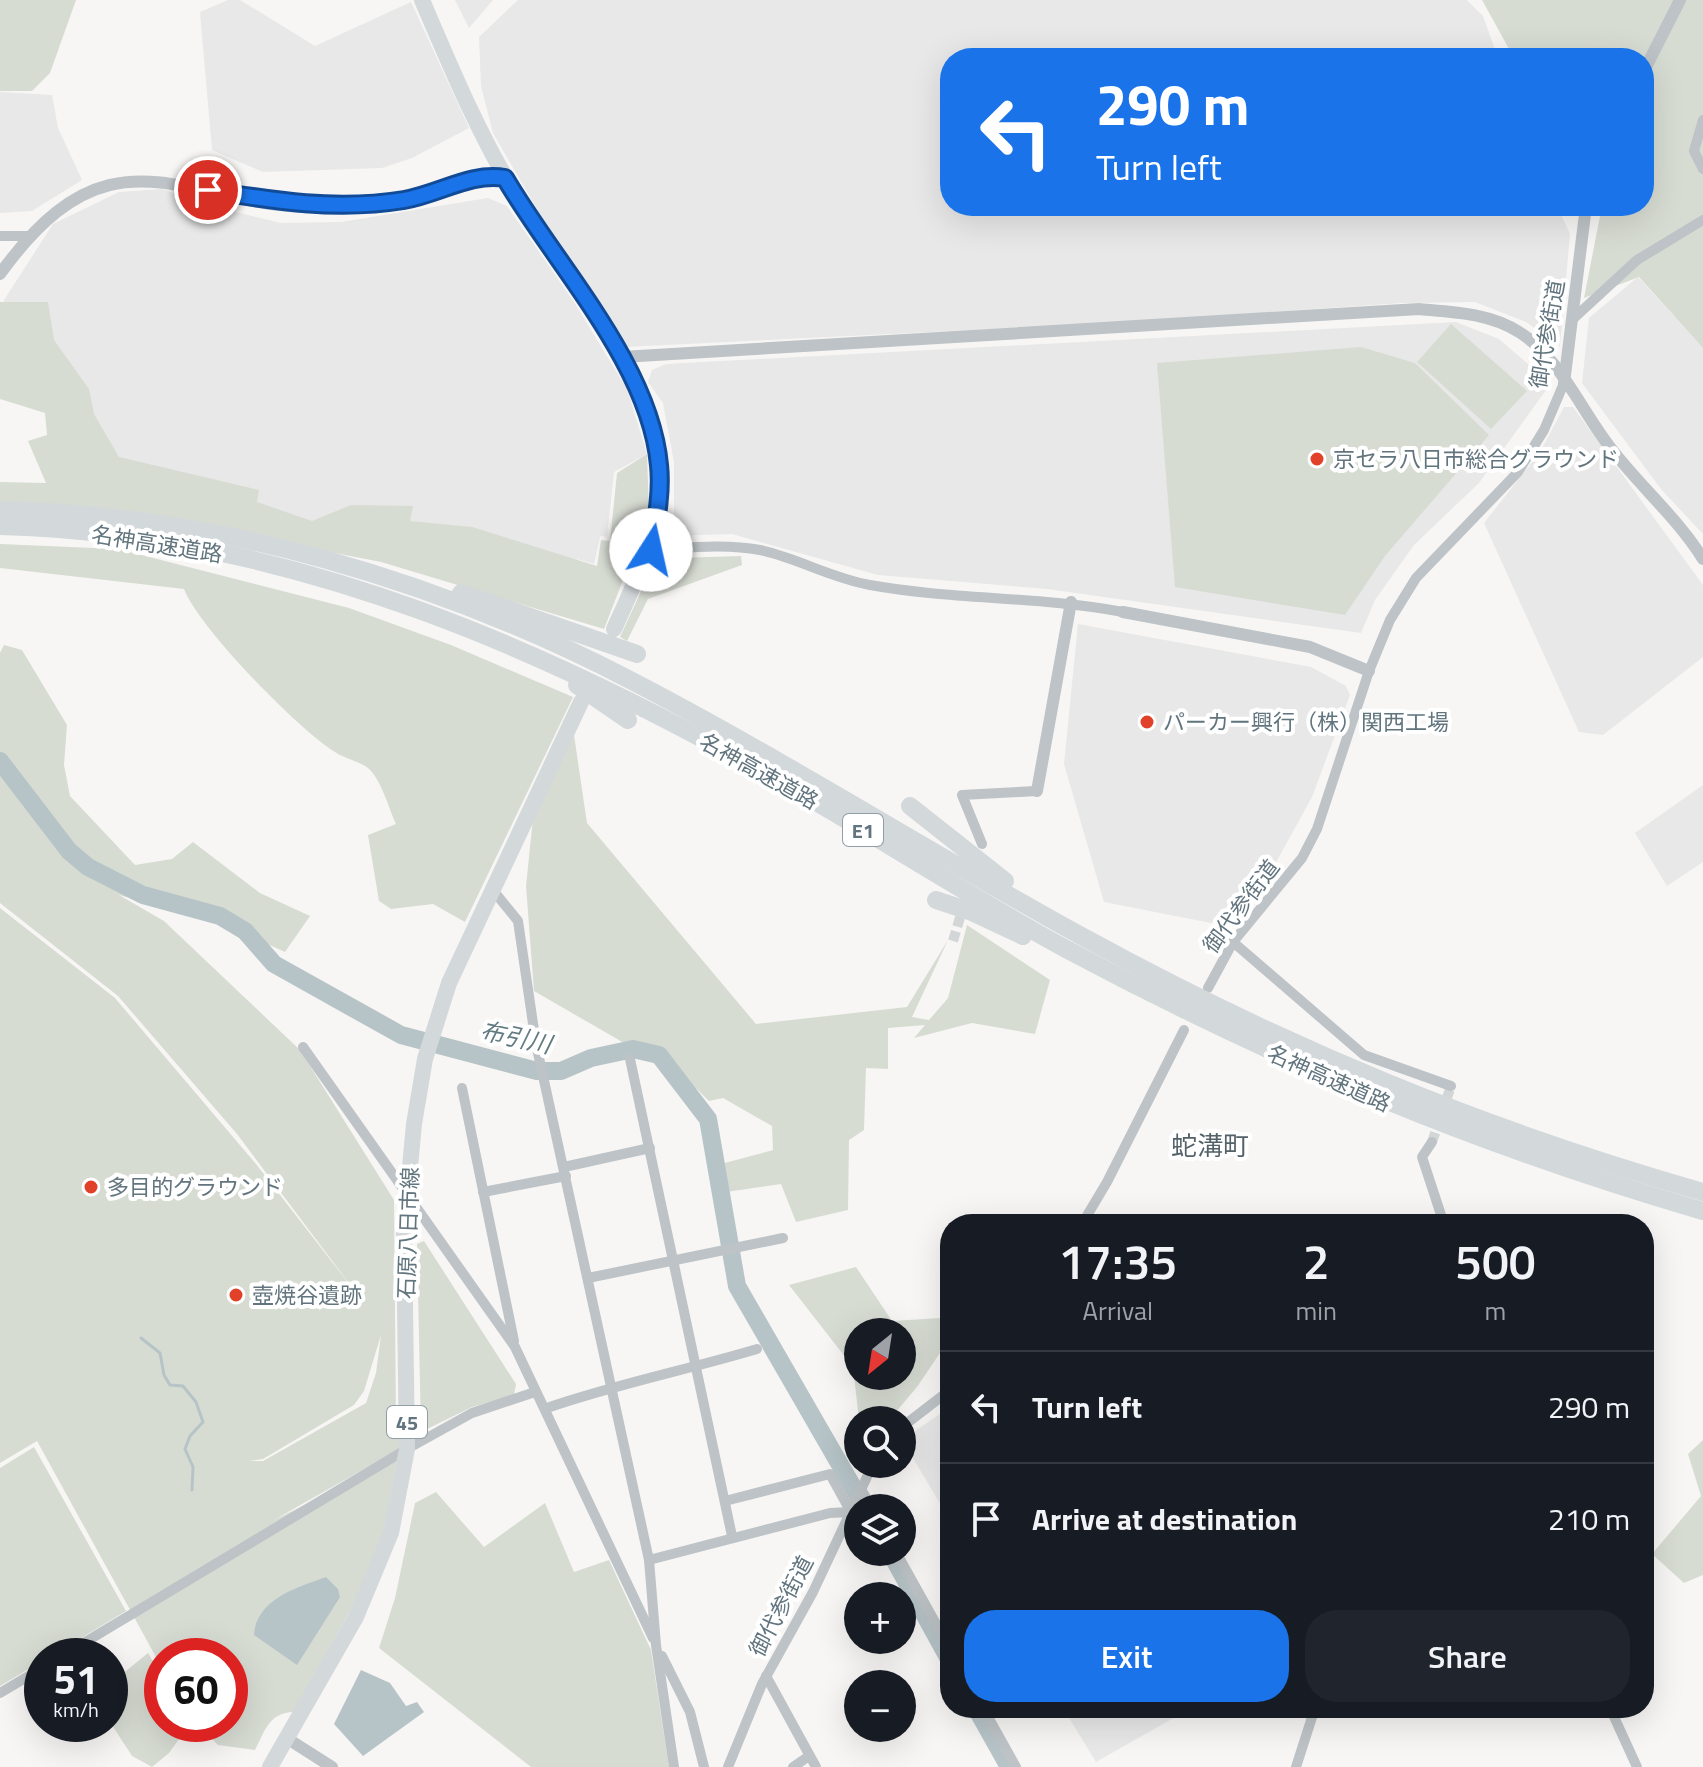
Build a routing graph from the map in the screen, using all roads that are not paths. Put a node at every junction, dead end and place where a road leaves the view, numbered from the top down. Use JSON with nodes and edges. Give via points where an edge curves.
{"nodes":[{"id":1,"x":422,"y":0,"type":"edge"},
{"id":2,"x":1680,"y":0,"type":"edge"},
{"id":3,"x":1654,"y":51,"type":"edge"},
{"id":4,"x":1703,"y":120,"type":"edge"},
{"id":5,"x":1703,"y":169,"type":"edge"},
{"id":6,"x":505,"y":178,"type":"junction"},
{"id":7,"x":1585,"y":216,"type":"edge"},
{"id":8,"x":1703,"y":220,"type":"edge"},
{"id":9,"x":0,"y":236,"type":"edge"},
{"id":10,"x":29,"y":236,"type":"junction"},
{"id":11,"x":0,"y":274,"type":"edge"},
{"id":12,"x":1574,"y":318,"type":"junction"},
{"id":13,"x":622,"y":357,"type":"junction"},
{"id":14,"x":1564,"y":383,"type":"junction"},
{"id":15,"x":0,"y":510,"type":"edge"},
{"id":16,"x":0,"y":526,"type":"edge"},
{"id":17,"x":233,"y":537,"type":"junction"},
{"id":18,"x":651,"y":550,"type":"junction"},
{"id":19,"x":1703,"y":559,"type":"edge"},
{"id":20,"x":1071,"y":602,"type":"junction"},
{"id":21,"x":1123,"y":612,"type":"joint"},
{"id":22,"x":614,"y":629,"type":"dead end"},
{"id":23,"x":637,"y":654,"type":"dead end"},
{"id":24,"x":540,"y":658,"type":"junction"},
{"id":25,"x":1369,"y":671,"type":"junction"},
{"id":26,"x":581,"y":702,"type":"dead end"},
{"id":27,"x":628,"y":720,"type":"dead end"},
{"id":28,"x":1037,"y":791,"type":"joint"},
{"id":29,"x":910,"y":806,"type":"dead end"},
{"id":30,"x":982,"y":844,"type":"dead end"},
{"id":31,"x":492,"y":889,"type":"junction"},
{"id":32,"x":936,"y":900,"type":"dead end"},
{"id":33,"x":1085,"y":938,"type":"junction"},
{"id":34,"x":1233,"y":942,"type":"junction"},
{"id":35,"x":1208,"y":988,"type":"dead end"},
{"id":36,"x":1174,"y":1006,"type":"junction"},
{"id":37,"x":1184,"y":1030,"type":"dead end"},
{"id":38,"x":303,"y":1047,"type":"dead end"},
{"id":39,"x":630,"y":1059,"type":"dead end"},
{"id":40,"x":1451,"y":1086,"type":"dead end"},
{"id":41,"x":462,"y":1088,"type":"dead end"},
{"id":42,"x":1432,"y":1142,"type":"tunnel mouth"},
{"id":43,"x":650,"y":1148,"type":"junction"},
{"id":44,"x":565,"y":1171,"type":"junction"},
{"id":45,"x":483,"y":1192,"type":"junction"},
{"id":46,"x":1703,"y":1192,"type":"edge"},
{"id":47,"x":408,"y":1194,"type":"junction"},
{"id":48,"x":1703,"y":1211,"type":"edge"},
{"id":49,"x":1088,"y":1214,"type":"edge"},
{"id":50,"x":1441,"y":1214,"type":"edge"},
{"id":51,"x":783,"y":1238,"type":"dead end"},
{"id":52,"x":674,"y":1259,"type":"junction"},
{"id":53,"x":588,"y":1278,"type":"junction"},
{"id":54,"x":515,"y":1347,"type":"junction"},
{"id":55,"x":757,"y":1349,"type":"dead end"},
{"id":56,"x":696,"y":1368,"type":"junction"},
{"id":57,"x":610,"y":1386,"type":"junction"},
{"id":58,"x":535,"y":1392,"type":"junction"},
{"id":59,"x":940,"y":1398,"type":"edge"},
{"id":60,"x":547,"y":1408,"type":"junction"},
{"id":61,"x":916,"y":1416,"type":"edge"},
{"id":62,"x":407,"y":1449,"type":"junction"},
{"id":63,"x":866,"y":1478,"type":"edge"},
{"id":64,"x":860,"y":1491,"type":"junction"},
{"id":65,"x":859,"y":1494,"type":"edge"},
{"id":66,"x":862,"y":1494,"type":"edge"},
{"id":67,"x":844,"y":1496,"type":"edge"},
{"id":68,"x":725,"y":1501,"type":"junction"},
{"id":69,"x":844,"y":1510,"type":"edge"},
{"id":70,"x":844,"y":1524,"type":"edge"},
{"id":71,"x":732,"y":1536,"type":"junction"},
{"id":72,"x":649,"y":1560,"type":"junction"},
{"id":73,"x":904,"y":1566,"type":"edge"},
{"id":74,"x":940,"y":1631,"type":"edge"},
{"id":75,"x":92,"y":1638,"type":"edge"},
{"id":76,"x":656,"y":1645,"type":"junction"},
{"id":77,"x":766,"y":1676,"type":"junction"},
{"id":78,"x":24,"y":1679,"type":"edge"},
{"id":79,"x":0,"y":1693,"type":"edge"},
{"id":80,"x":989,"y":1718,"type":"edge"},
{"id":81,"x":1312,"y":1718,"type":"edge"},
{"id":82,"x":1615,"y":1718,"type":"edge"},
{"id":83,"x":288,"y":1739,"type":"junction"},
{"id":84,"x":809,"y":1756,"type":"junction"},
{"id":85,"x":270,"y":1767,"type":"edge"},
{"id":86,"x":332,"y":1767,"type":"edge"},
{"id":87,"x":674,"y":1767,"type":"edge"},
{"id":88,"x":704,"y":1767,"type":"edge"},
{"id":89,"x":728,"y":1767,"type":"edge"},
{"id":90,"x":793,"y":1767,"type":"edge"},
{"id":91,"x":816,"y":1767,"type":"edge"},
{"id":92,"x":1016,"y":1767,"type":"edge"},
{"id":93,"x":1296,"y":1767,"type":"edge"},
{"id":94,"x":1637,"y":1767,"type":"edge"}],
"edges":[{"from":1,"to":6,"type":"main road"},
{"from":2,"to":3,"type":"street"},
{"from":4,"to":5,"type":"street","via":[[1694,151]]},
{"from":6,"to":10,"type":"street","via":[[485,174],[432,193],[342,206],[284,203],[132,180],[97,188],[48,216]]},
{"from":6,"to":13,"type":"main road"},
{"from":7,"to":12,"type":"street","name":"御代参街道"},
{"from":8,"to":12,"type":"street","via":[[1637,260]]},
{"from":9,"to":10,"type":"street"},
{"from":10,"to":11,"type":"street"},
{"from":12,"to":14,"type":"street","name":"御代参街道"},
{"from":13,"to":14,"type":"street","via":[[1419,309],[1469,314],[1519,332],[1547,354]]},
{"from":13,"to":18,"type":"main road","via":[[647,408],[660,467]]},
{"from":14,"to":19,"type":"street","via":[[1612,451]]},
{"from":14,"to":25,"type":"street","name":"御代参街道","via":[[1528,459],[1416,578],[1390,620]]},
{"from":15,"to":17,"type":"highway","name":"名神高速道路","number":"E1","via":[[91,516]]},
{"from":16,"to":24,"type":"highway","name":"名神高速道路","number":"E1","via":[[168,543],[279,565],[391,598]]},
{"from":17,"to":23,"type":"highway","via":[[438,585]]},
{"from":17,"to":33,"type":"highway","name":"名神高速道路","number":"E1","via":[[396,581],[566,649],[812,781]]},
{"from":18,"to":20,"type":"street","via":[[761,550],[823,574],[872,585]]},
{"from":18,"to":22,"type":"main road"},
{"from":20,"to":21,"type":"street"},
{"from":20,"to":28,"type":"street"},
{"from":21,"to":25,"type":"street","via":[[1310,647]]},
{"from":24,"to":27,"type":"highway","via":[[557,675]]},
{"from":24,"to":36,"type":"highway","name":"名神高速道路","number":"E1","via":[[806,796]]},
{"from":25,"to":34,"type":"street","name":"御代参街道","via":[[1317,829],[1302,858]]},
{"from":26,"to":31,"type":"main road","name":"石原八日市線","number":"45"},
{"from":28,"to":30,"type":"street","via":[[962,795]]},
{"from":29,"to":33,"type":"highway"},
{"from":31,"to":44,"type":"street","via":[[518,921]]},
{"from":31,"to":47,"type":"main road","name":"石原八日市線","number":"45","via":[[449,983],[431,1042],[414,1124]]},
{"from":32,"to":36,"type":"highway"},
{"from":33,"to":46,"type":"highway","name":"名神高速道路","number":"E1","via":[[1280,1038],[1424,1101]]},
{"from":34,"to":35,"type":"street","name":"御代参街道"},
{"from":34,"to":40,"type":"street","via":[[1364,1055]]},
{"from":36,"to":48,"type":"highway","name":"名神高速道路","number":"E1","via":[[1419,1116],[1606,1183]]},
{"from":37,"to":49,"type":"street"},
{"from":38,"to":47,"type":"street"},
{"from":39,"to":43,"type":"street"},
{"from":41,"to":45,"type":"street"},
{"from":42,"to":50,"type":"street","via":[[1422,1157]]},
{"from":43,"to":44,"type":"street"},
{"from":43,"to":52,"type":"street"},
{"from":44,"to":45,"type":"street"},
{"from":44,"to":53,"type":"street"},
{"from":45,"to":54,"type":"street"},
{"from":47,"to":54,"type":"street"},
{"from":47,"to":62,"type":"main road","name":"石原八日市線","number":"45"},
{"from":51,"to":52,"type":"street"},
{"from":52,"to":53,"type":"street"},
{"from":52,"to":56,"type":"street"},
{"from":53,"to":57,"type":"street"},
{"from":54,"to":58,"type":"street"},
{"from":55,"to":56,"type":"street"},
{"from":56,"to":57,"type":"street"},
{"from":56,"to":68,"type":"street"},
{"from":57,"to":60,"type":"street"},
{"from":57,"to":72,"type":"street"},
{"from":58,"to":60,"type":"street"},
{"from":58,"to":62,"type":"street","via":[[472,1413]]},
{"from":59,"to":61,"type":"street"},
{"from":60,"to":76,"type":"street"},
{"from":62,"to":75,"type":"street"},
{"from":62,"to":83,"type":"main road","name":"石原八日市線","number":"45","via":[[381,1564]]},
{"from":63,"to":64,"type":"street","name":"御代参街道"},
{"from":64,"to":65,"type":"street","name":"御代参街道"},
{"from":64,"to":66,"type":"street"},
{"from":67,"to":68,"type":"street","via":[[830,1474]]},
{"from":68,"to":71,"type":"street"},
{"from":69,"to":71,"type":"street"},
{"from":70,"to":77,"type":"street","name":"御代参街道"},
{"from":71,"to":72,"type":"street"},
{"from":72,"to":76,"type":"street"},
{"from":73,"to":74,"type":"street"},
{"from":76,"to":87,"type":"street"},
{"from":76,"to":88,"type":"street","via":[[690,1712]]},
{"from":77,"to":84,"type":"street"},
{"from":77,"to":89,"type":"street","name":"御代参街道"},
{"from":78,"to":79,"type":"street"},
{"from":80,"to":92,"type":"street"},
{"from":81,"to":93,"type":"street"},
{"from":82,"to":94,"type":"street"},
{"from":83,"to":85,"type":"main road","name":"石原八日市線","number":"45"},
{"from":83,"to":86,"type":"street"},
{"from":84,"to":90,"type":"street"},
{"from":84,"to":91,"type":"street"}]}
